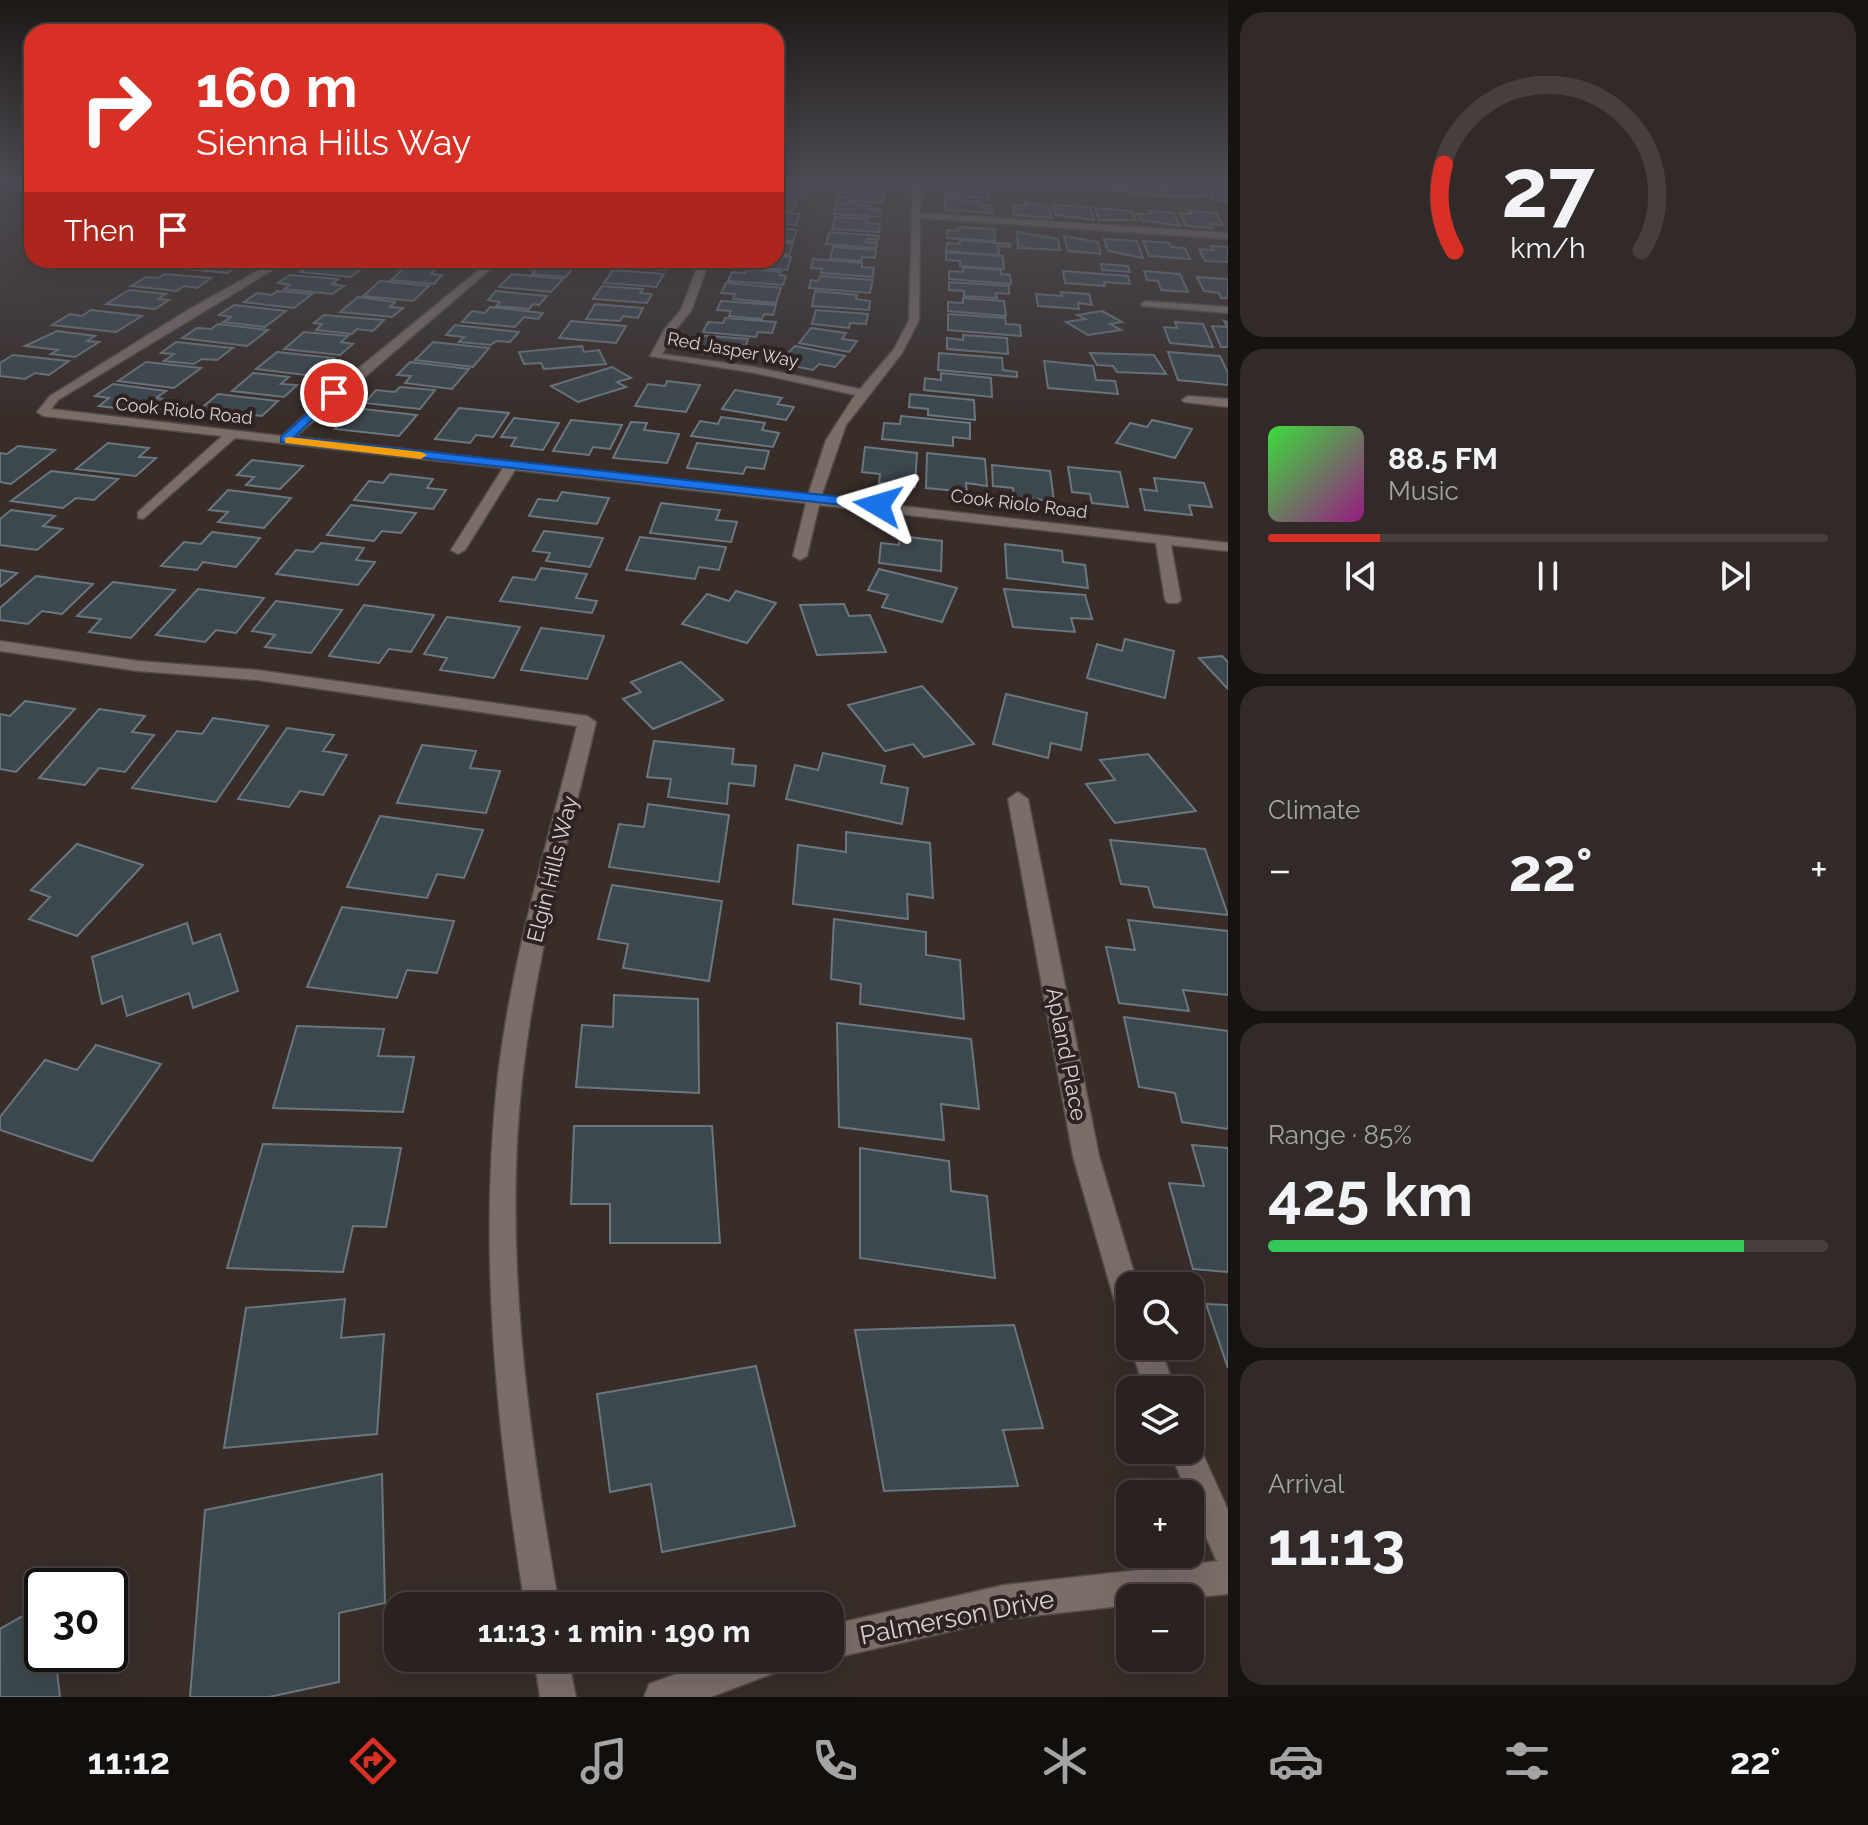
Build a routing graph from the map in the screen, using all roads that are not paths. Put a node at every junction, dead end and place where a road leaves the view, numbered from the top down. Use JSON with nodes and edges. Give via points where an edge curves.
{"nodes":[{"id":1,"x":915,"y":261,"type":"edge"},
{"id":2,"x":270,"y":268,"type":"edge"},
{"id":3,"x":487,"y":268,"type":"edge"},
{"id":4,"x":702,"y":268,"type":"edge"},
{"id":5,"x":1146,"y":304,"type":"dead end"},
{"id":6,"x":1228,"y":310,"type":"edge"},
{"id":7,"x":863,"y":393,"type":"junction"},
{"id":8,"x":1188,"y":400,"type":"dead end"},
{"id":9,"x":1228,"y":403,"type":"edge"},
{"id":10,"x":231,"y":435,"type":"junction"},
{"id":11,"x":285,"y":440,"type":"junction"},
{"id":12,"x":511,"y":466,"type":"junction"},
{"id":13,"x":815,"y":498,"type":"junction"},
{"id":14,"x":143,"y":515,"type":"dead end"},
{"id":15,"x":1163,"y":540,"type":"junction"},
{"id":16,"x":1228,"y":547,"type":"edge"},
{"id":17,"x":458,"y":550,"type":"dead end"},
{"id":18,"x":800,"y":556,"type":"dead end"},
{"id":19,"x":1173,"y":600,"type":"dead end"},
{"id":20,"x":0,"y":646,"type":"edge"},
{"id":21,"x":1018,"y":799,"type":"dead end"},
{"id":22,"x":1120,"y":1272,"type":"edge"},
{"id":23,"x":1191,"y":1464,"type":"edge"},
{"id":24,"x":1228,"y":1548,"type":"edge"},
{"id":25,"x":1228,"y":1577,"type":"edge"},
{"id":26,"x":540,"y":1592,"type":"edge"},
{"id":27,"x":844,"y":1639,"type":"edge"},
{"id":28,"x":554,"y":1672,"type":"edge"},
{"id":29,"x":731,"y":1672,"type":"edge"},
{"id":30,"x":558,"y":1697,"type":"edge"},
{"id":31,"x":662,"y":1697,"type":"edge"}],
"edges":[{"from":1,"to":7,"type":"street","via":[[914,320],[907,341]]},
{"from":2,"to":10,"type":"street","name":"Cook Riolo Road","via":[[54,398],[43,412]]},
{"from":3,"to":11,"type":"street","via":[[334,393]]},
{"from":4,"to":7,"type":"street","name":"Red Jasper Way","via":[[686,311],[655,356]]},
{"from":5,"to":6,"type":"street"},
{"from":7,"to":13,"type":"street","via":[[827,453]]},
{"from":8,"to":9,"type":"street"},
{"from":10,"to":11,"type":"street","name":"Cook Riolo Road"},
{"from":10,"to":14,"type":"street"},
{"from":11,"to":12,"type":"street","name":"Cook Riolo Road"},
{"from":12,"to":13,"type":"street","name":"Cook Riolo Road"},
{"from":12,"to":17,"type":"street"},
{"from":13,"to":15,"type":"street","name":"Cook Riolo Road"},
{"from":13,"to":18,"type":"street"},
{"from":15,"to":16,"type":"street","name":"Cook Riolo Road"},
{"from":15,"to":19,"type":"street"},
{"from":20,"to":26,"type":"street","name":"Elgin Hills Way","via":[[138,666],[257,675],[587,722],[521,997],[505,1122],[501,1220],[507,1363]]},
{"from":21,"to":22,"type":"street","name":"Apland Place","via":[[1086,1156]]},
{"from":23,"to":24,"type":"street"},
{"from":25,"to":27,"type":"street","name":"Palmerson Drive","via":[[1004,1602]]},
{"from":28,"to":30,"type":"street"},
{"from":29,"to":31,"type":"street"}]}
